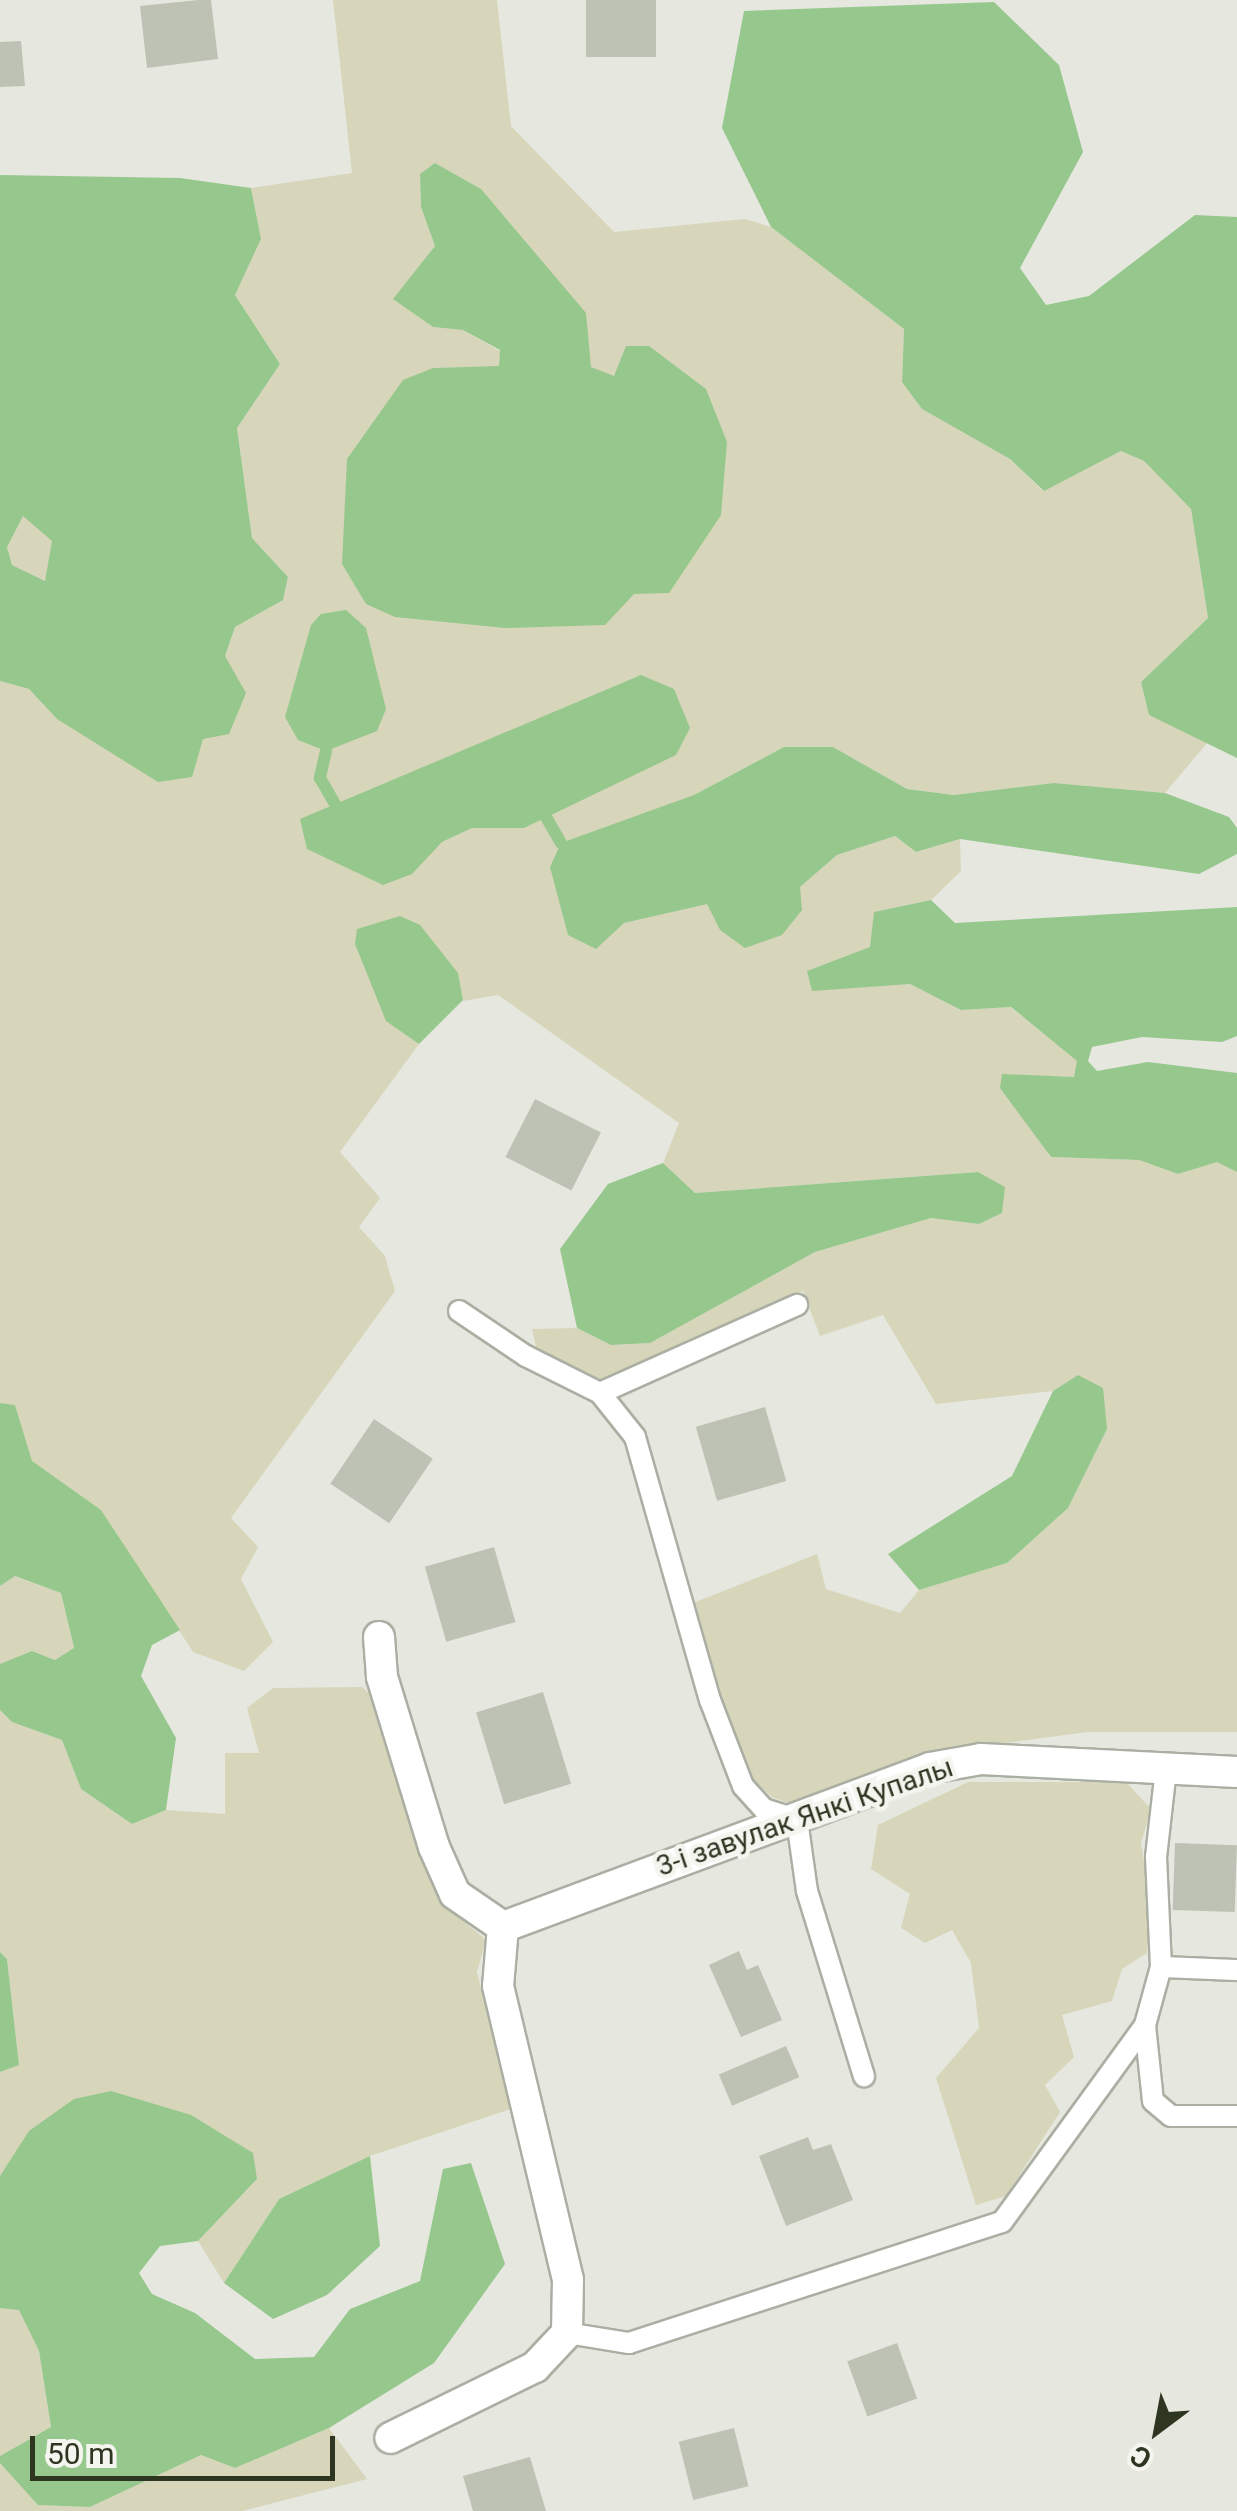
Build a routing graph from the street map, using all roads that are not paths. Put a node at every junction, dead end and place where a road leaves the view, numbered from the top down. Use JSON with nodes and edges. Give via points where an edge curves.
{"nodes":[{"id":1,"x":797,"y":1305,"type":"dead end"},
{"id":2,"x":460,"y":1311,"type":"dead end"},
{"id":3,"x":600,"y":1393,"type":"junction"},
{"id":4,"x":380,"y":1636,"type":"dead end"},
{"id":5,"x":1166,"y":1769,"type":"junction"},
{"id":6,"x":1237,"y":1772,"type":"edge"},
{"id":7,"x":798,"y":1820,"type":"junction"},
{"id":8,"x":503,"y":1928,"type":"junction"},
{"id":9,"x":1161,"y":1968,"type":"junction"},
{"id":10,"x":1237,"y":1970,"type":"edge"},
{"id":11,"x":1146,"y":2025,"type":"junction"},
{"id":12,"x":864,"y":2076,"type":"dead end"},
{"id":13,"x":1237,"y":2116,"type":"edge"},
{"id":14,"x":567,"y":2334,"type":"junction"},
{"id":15,"x":390,"y":2438,"type":"dead end"}],
"edges":[{"from":1,"to":3,"type":"lane"},
{"from":2,"to":3,"type":"lane","via":[[526,1356]]},
{"from":3,"to":7,"type":"lane","via":[[635,1437],[710,1700],[743,1786],[764,1809]]},
{"from":4,"to":8,"type":"street","via":[[382,1676],[441,1862],[455,1894]]},
{"from":5,"to":6,"type":"street","name":"3-і завулак Янкі Купалы"},
{"from":5,"to":7,"type":"street","name":"3-і завулак Янкі Купалы","via":[[981,1759],[930,1768]]},
{"from":5,"to":9,"type":"lane","via":[[1156,1857]]},
{"from":7,"to":8,"type":"street","name":"3-і завулак Янкі Купалы","via":[[718,1842]]},
{"from":7,"to":12,"type":"lane","via":[[806,1890]]},
{"from":8,"to":14,"type":"street","via":[[498,1986],[568,2280]]},
{"from":9,"to":10,"type":"lane"},
{"from":9,"to":11,"type":"lane"},
{"from":11,"to":13,"type":"lane","via":[[1153,2101],[1171,2116]]},
{"from":11,"to":14,"type":"lane","via":[[1002,2222],[629,2343]]},
{"from":14,"to":15,"type":"street","via":[[535,2367]]}]}
